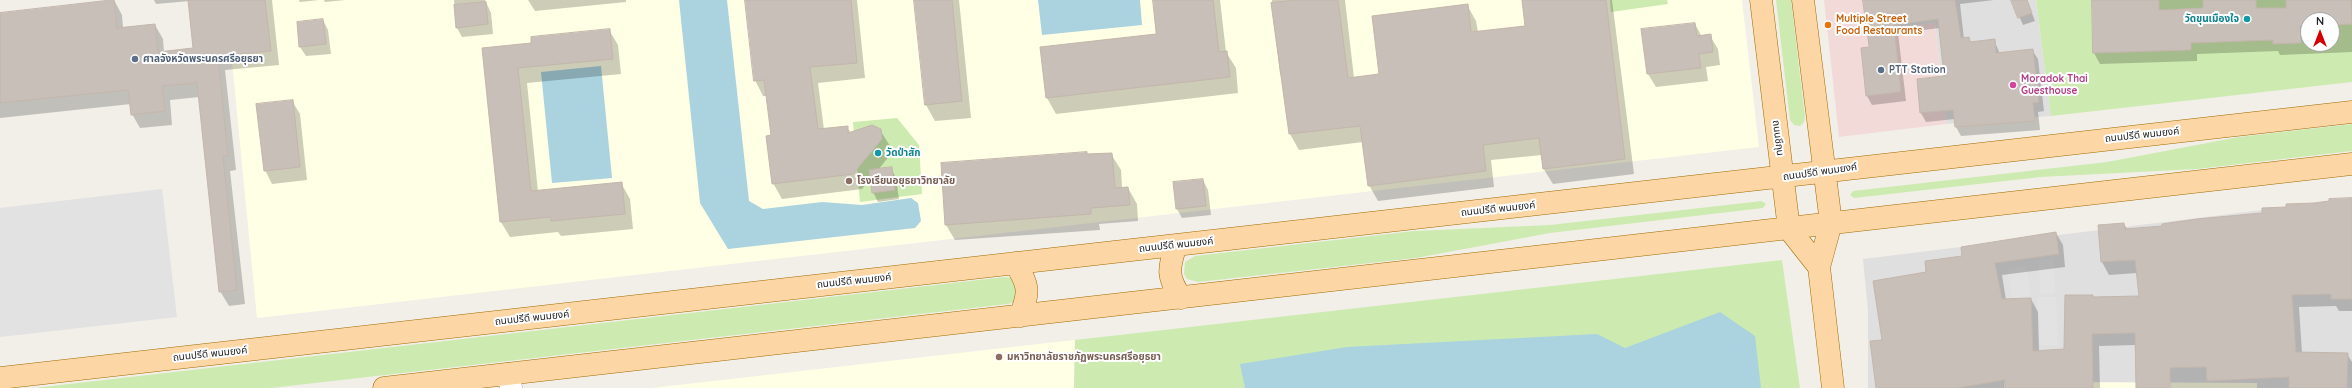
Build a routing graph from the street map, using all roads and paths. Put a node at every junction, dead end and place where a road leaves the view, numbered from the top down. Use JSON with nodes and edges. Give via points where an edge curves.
{"nodes":[{"id":1,"x":1761,"y":0,"type":"edge"},
{"id":2,"x":1803,"y":0,"type":"edge"},
{"id":3,"x":2352,"y":112,"type":"edge"},
{"id":4,"x":2352,"y":164,"type":"edge"},
{"id":5,"x":1824,"y":171,"type":"junction"},
{"id":6,"x":1783,"y":177,"type":"junction"},
{"id":7,"x":1831,"y":223,"type":"junction"},
{"id":8,"x":1789,"y":229,"type":"junction"},
{"id":9,"x":1176,"y":246,"type":"junction"},
{"id":10,"x":1015,"y":263,"type":"junction"},
{"id":11,"x":1819,"y":267,"type":"junction"},
{"id":12,"x":1180,"y":298,"type":"junction"},
{"id":13,"x":1020,"y":316,"type":"junction"},
{"id":14,"x":0,"y":378,"type":"edge"},
{"id":15,"x":510,"y":381,"type":"edge"},
{"id":16,"x":384,"y":388,"type":"edge"},
{"id":17,"x":1833,"y":388,"type":"edge"}],
"edges":[{"from":1,"to":6,"type":"main road","name":"ถนนชีกุน"},
{"from":2,"to":5,"type":"main road"},
{"from":3,"to":5,"type":"main road","name":"ถนนปรีดี พนมยงค์"},
{"from":4,"to":7,"type":"main road"},
{"from":5,"to":6,"type":"main road","name":"ถนนปรีดี พนมยงค์"},
{"from":5,"to":7,"type":"main road"},
{"from":6,"to":8,"type":"main road","name":"ถนนชีกุน"},
{"from":6,"to":9,"type":"main road","name":"ถนนปรีดี พนมยงค์"},
{"from":7,"to":8,"type":"main road"},
{"from":7,"to":11,"type":"main road"},
{"from":8,"to":11,"type":"main road"},
{"from":8,"to":12,"type":"main road"},
{"from":9,"to":10,"type":"main road","name":"ถนนปรีดี พนมยงค์"},
{"from":9,"to":12,"type":"main road","via":[[1169,265],[1170,282]]},
{"from":10,"to":13,"type":"main road","via":[[1026,281],[1028,298]]},
{"from":10,"to":14,"type":"main road","name":"ถนนปรีดี พนมยงค์"},
{"from":11,"to":17,"type":"main road"},
{"from":12,"to":13,"type":"main road"},
{"from":13,"to":15,"type":"main road"},
{"from":15,"to":16,"type":"main road"}]}
